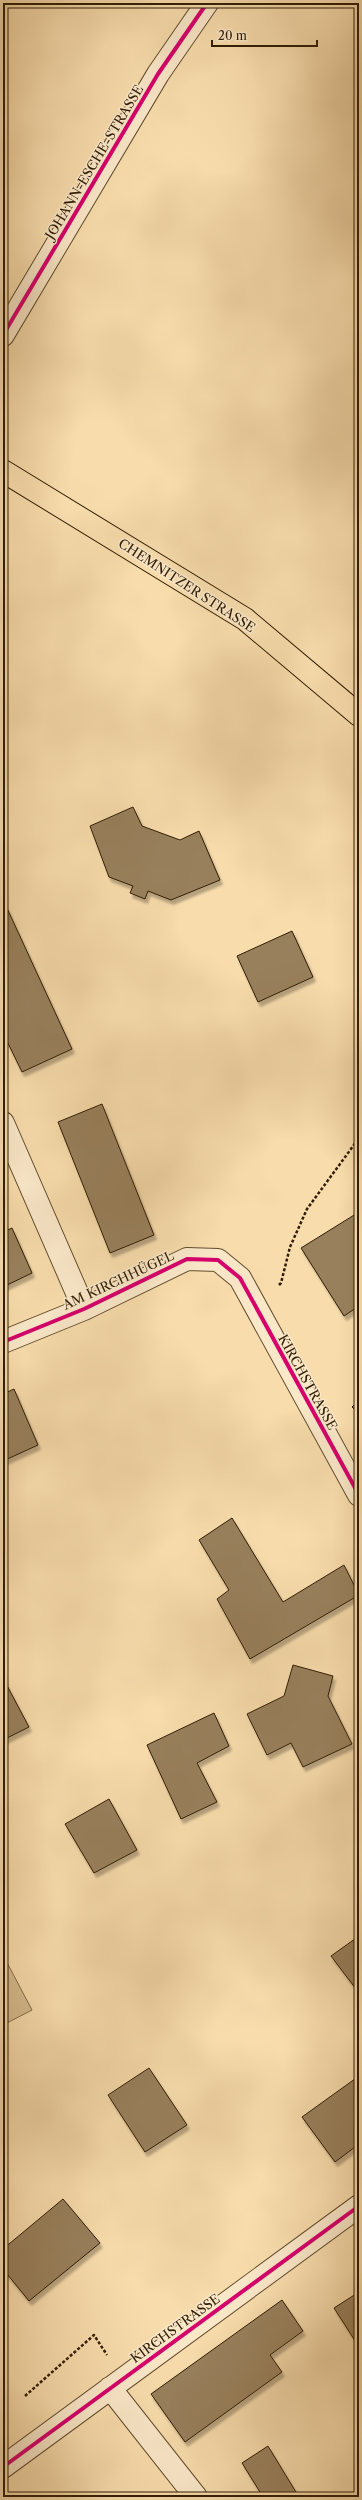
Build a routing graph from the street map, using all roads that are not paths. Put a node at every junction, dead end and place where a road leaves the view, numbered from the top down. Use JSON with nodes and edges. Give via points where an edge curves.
{"nodes":[{"id":1,"x":207,"y":3,"type":"edge"},
{"id":2,"x":3,"y":335,"type":"edge"},
{"id":3,"x":3,"y":471,"type":"edge"},
{"id":4,"x":359,"y":715,"type":"edge"},
{"id":5,"x":3,"y":1123,"type":"edge"},
{"id":6,"x":240,"y":1278,"type":"joint"},
{"id":7,"x":84,"y":1309,"type":"junction"},
{"id":8,"x":3,"y":1342,"type":"edge"},
{"id":9,"x":359,"y":1495,"type":"edge"},
{"id":10,"x":359,"y":2206,"type":"edge"},
{"id":11,"x":110,"y":2388,"type":"junction"},
{"id":12,"x":3,"y":2467,"type":"edge"},
{"id":13,"x":196,"y":2497,"type":"edge"}],
"edges":[{"from":1,"to":2,"type":"street","name":"JOHANN-ESCHE-STRASSE","via":[[158,74]]},
{"from":3,"to":4,"type":"main road","name":"CHEMNITZER STRASSE","via":[[245,619]]},
{"from":5,"to":7,"type":"street","name":"AM KIRCHHÜGEL"},
{"from":6,"to":7,"type":"street","name":"AM KIRCHHÜGEL","via":[[218,1260],[187,1259]]},
{"from":6,"to":9,"type":"street","name":"KIRCHSTRASSE"},
{"from":7,"to":8,"type":"street","name":"AM KIRCHHÜGEL"},
{"from":10,"to":11,"type":"street","name":"KIRCHSTRASSE"},
{"from":11,"to":12,"type":"street","name":"KIRCHSTRASSE"},
{"from":11,"to":13,"type":"street"}]}
